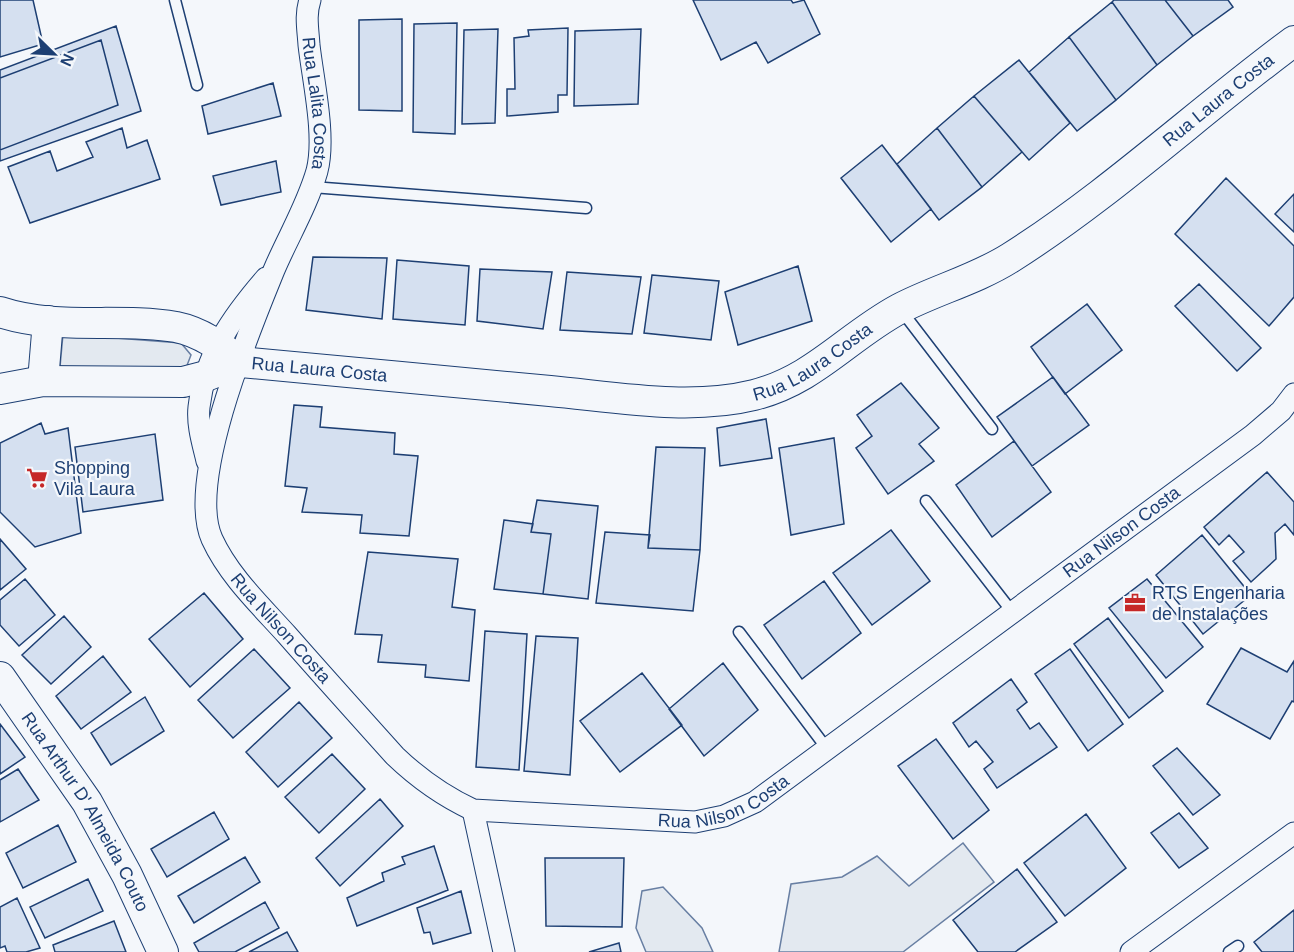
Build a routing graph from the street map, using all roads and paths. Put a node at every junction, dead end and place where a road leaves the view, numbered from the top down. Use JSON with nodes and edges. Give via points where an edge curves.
{"nodes":[{"id":1,"x":175,"y":0,"type":"edge"},
{"id":2,"x":310,"y":0,"type":"edge"},
{"id":3,"x":1294,"y":41,"type":"edge"},
{"id":4,"x":197,"y":85,"type":"dead end"},
{"id":5,"x":312,"y":187,"type":"junction"},
{"id":6,"x":586,"y":208,"type":"dead end"},
{"id":7,"x":275,"y":269,"type":"junction"},
{"id":8,"x":900,"y":309,"type":"junction"},
{"id":9,"x":0,"y":312,"type":"edge"},
{"id":10,"x":48,"y":321,"type":"junction"},
{"id":11,"x":217,"y":344,"type":"junction"},
{"id":12,"x":241,"y":362,"type":"junction"},
{"id":13,"x":206,"y":376,"type":"junction"},
{"id":14,"x":43,"y":381,"type":"junction"},
{"id":15,"x":0,"y":389,"type":"edge"},
{"id":16,"x":1294,"y":394,"type":"edge"},
{"id":17,"x":1287,"y":415,"type":"edge"},
{"id":18,"x":992,"y":429,"type":"dead end"},
{"id":19,"x":208,"y":467,"type":"junction"},
{"id":20,"x":926,"y":501,"type":"dead end"},
{"id":21,"x":1012,"y":613,"type":"junction"},
{"id":22,"x":739,"y":632,"type":"dead end"},
{"id":23,"x":0,"y":677,"type":"edge"},
{"id":24,"x":828,"y":750,"type":"junction"},
{"id":25,"x":472,"y":810,"type":"junction"},
{"id":26,"x":1294,"y":833,"type":"edge"},
{"id":27,"x":163,"y":952,"type":"edge"},
{"id":28,"x":504,"y":952,"type":"edge"},
{"id":29,"x":1131,"y":952,"type":"edge"}],
"edges":[{"from":1,"to":4,"type":"lane"},
{"from":2,"to":5,"type":"street","name":"Rua Lalita Costa","via":[[307,24],[319,142],[319,164]]},
{"from":3,"to":8,"type":"street","name":"Rua Laura Costa","via":[[1094,198],[1009,259]]},
{"from":5,"to":6,"type":"lane"},
{"from":5,"to":7,"type":"street","name":"Rua Lalita Costa"},
{"from":7,"to":11,"type":"street","name":"Rua Lalita Costa","via":[[238,310]]},
{"from":7,"to":12,"type":"street","name":"Rua Lalita Costa"},
{"from":8,"to":12,"type":"street","name":"Rua Laura Costa","via":[[802,377],[753,395],[718,401],[630,398]]},
{"from":8,"to":18,"type":"lane"},
{"from":9,"to":10,"type":"street","name":"Rua Laura Costa"},
{"from":10,"to":11,"type":"street","name":"Rua Laura Costa","via":[[176,327]]},
{"from":10,"to":14,"type":"street"},
{"from":11,"to":12,"type":"street","name":"Rua Laura Costa"},
{"from":11,"to":13,"type":"street","name":"Rua Nilson Costa"},
{"from":12,"to":13,"type":"street","name":"Rua Laura Costa"},
{"from":12,"to":19,"type":"street","name":"Rua Nilson Costa"},
{"from":13,"to":14,"type":"street","name":"Rua Laura Costa","via":[[163,383]]},
{"from":13,"to":19,"type":"street","name":"Rua Nilson Costa","via":[[199,407]]},
{"from":14,"to":15,"type":"street","name":"Rua Laura Costa"},
{"from":16,"to":17,"type":"street","name":"Rua Nilson Costa"},
{"from":17,"to":21,"type":"street","name":"Rua Nilson Costa","via":[[1253,435]]},
{"from":19,"to":25,"type":"street","name":"Rua Nilson Costa","via":[[205,517],[227,565],[395,756],[446,798]]},
{"from":20,"to":21,"type":"lane"},
{"from":21,"to":24,"type":"street","name":"Rua Nilson Costa"},
{"from":22,"to":24,"type":"lane"},
{"from":23,"to":27,"type":"street","name":"Rua Arthur D' Almeida Couto","via":[[87,802]]},
{"from":24,"to":25,"type":"street","name":"Rua Nilson Costa","via":[[755,802],[704,820],[665,822]]},
{"from":25,"to":28,"type":"street"},
{"from":26,"to":29,"type":"street"}]}
